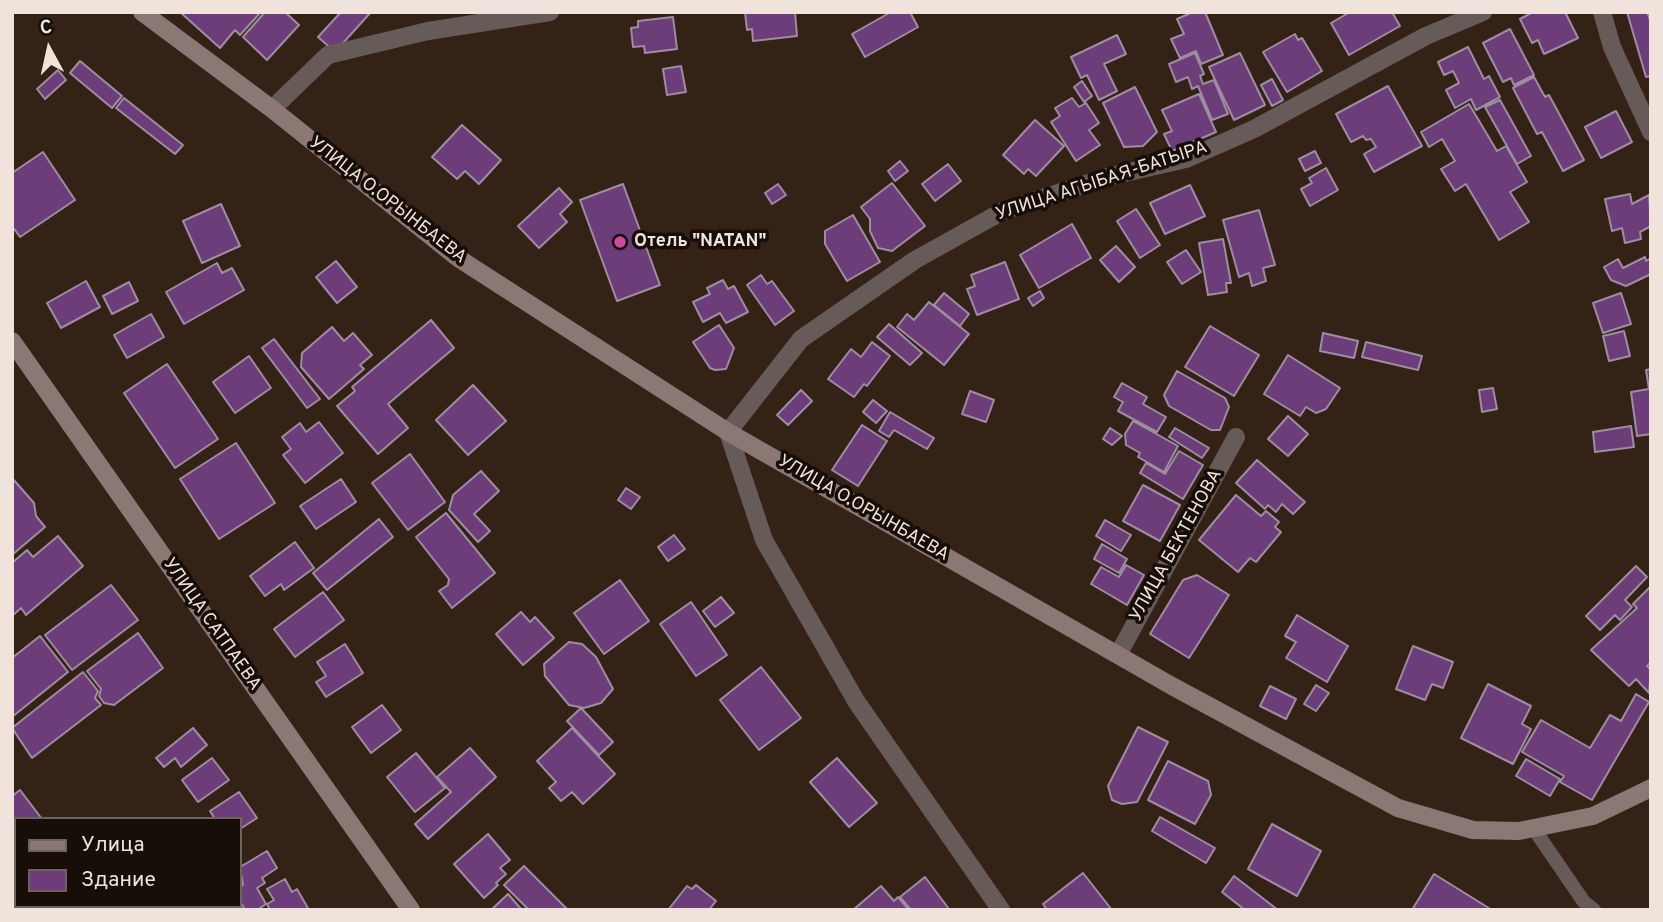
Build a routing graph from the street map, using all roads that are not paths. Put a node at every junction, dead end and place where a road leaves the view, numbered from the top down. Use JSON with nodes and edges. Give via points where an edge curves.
{"nodes":[{"id":1,"x":142,"y":12,"type":"edge"},
{"id":2,"x":550,"y":12,"type":"edge"},
{"id":3,"x":1483,"y":12,"type":"edge"},
{"id":4,"x":1602,"y":12,"type":"edge"},
{"id":5,"x":272,"y":109,"type":"junction"},
{"id":6,"x":1651,"y":132,"type":"edge"},
{"id":7,"x":12,"y":341,"type":"edge"},
{"id":8,"x":728,"y":432,"type":"junction"},
{"id":9,"x":1236,"y":437,"type":"dead end"},
{"id":10,"x":1118,"y":655,"type":"junction"},
{"id":11,"x":1651,"y":789,"type":"edge"},
{"id":12,"x":1534,"y":828,"type":"junction"},
{"id":13,"x":411,"y":910,"type":"edge"},
{"id":14,"x":1000,"y":910,"type":"edge"},
{"id":15,"x":1594,"y":910,"type":"edge"}],
"edges":[{"from":1,"to":5,"type":"street","name":"УЛИЦА О.ОРЫНБАЕВА"},
{"from":2,"to":5,"type":"street","via":[[428,31],[328,55]]},
{"from":3,"to":8,"type":"street","name":"УЛИЦА АГЫБАЯ-БАТЫРА","via":[[1426,36],[1255,128],[1186,159],[1107,177],[992,217],[915,260],[801,339]]},
{"from":4,"to":6,"type":"street","via":[[1612,47]]},
{"from":5,"to":8,"type":"street","name":"УЛИЦА О.ОРЫНБАЕВА","via":[[458,258]]},
{"from":7,"to":13,"type":"street","name":"УЛИЦА САТПАЕВА"},
{"from":8,"to":10,"type":"street","name":"УЛИЦА О.ОРЫНБАЕВА"},
{"from":8,"to":14,"type":"street","via":[[770,551],[856,701]]},
{"from":9,"to":10,"type":"street","name":"УЛИЦА БЕКТЕНОВА"},
{"from":10,"to":12,"type":"street","name":"УЛИЦА О.ОРЫНБАЕВА","via":[[1398,808],[1473,830]]},
{"from":11,"to":12,"type":"street","name":"УЛИЦА О.ОРЫНБАЕВА","via":[[1593,816]]},
{"from":12,"to":15,"type":"lane"}]}
